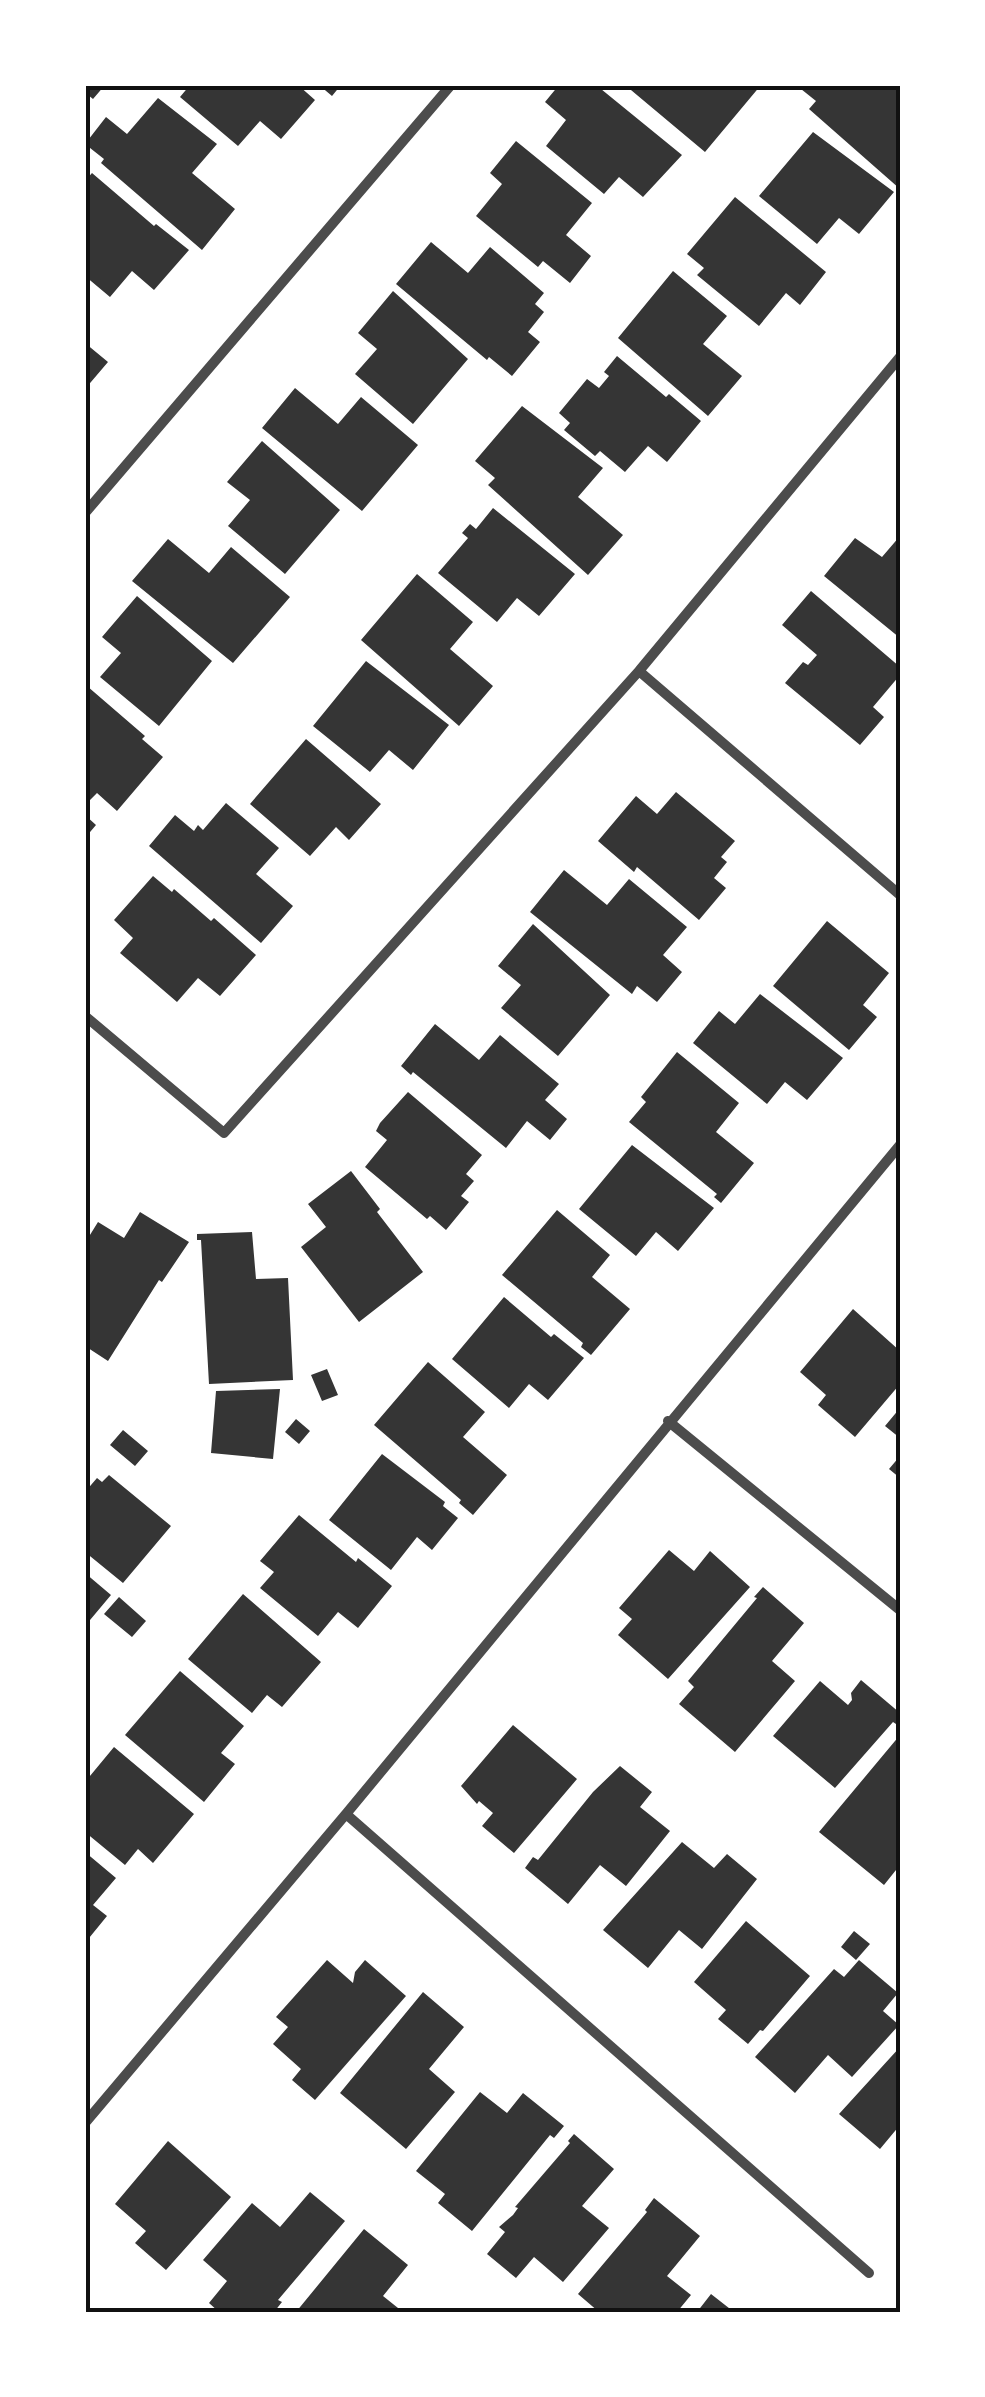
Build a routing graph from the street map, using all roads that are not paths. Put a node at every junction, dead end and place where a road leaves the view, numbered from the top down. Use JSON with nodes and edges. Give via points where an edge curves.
{"nodes":[{"id":1,"x":451,"y":85,"type":"edge"},
{"id":2,"x":900,"y":357,"type":"edge"},
{"id":3,"x":85,"y":513,"type":"edge"},
{"id":4,"x":639,"y":671,"type":"junction"},
{"id":5,"x":900,"y":896,"type":"edge"},
{"id":6,"x":85,"y":1016,"type":"edge"},
{"id":7,"x":900,"y":1144,"type":"edge"},
{"id":8,"x":668,"y":1422,"type":"junction"},
{"id":9,"x":900,"y":1610,"type":"edge"},
{"id":10,"x":346,"y":1814,"type":"junction"},
{"id":11,"x":85,"y":2123,"type":"edge"},
{"id":12,"x":870,"y":2273,"type":"dead end"}],
"edges":[{"from":1,"to":3,"type":"street"},
{"from":2,"to":4,"type":"street"},
{"from":4,"to":5,"type":"street"},
{"from":4,"to":6,"type":"street","via":[[224,1133]]},
{"from":7,"to":8,"type":"street"},
{"from":8,"to":9,"type":"street"},
{"from":8,"to":10,"type":"street"},
{"from":10,"to":11,"type":"street"},
{"from":10,"to":12,"type":"street"}]}
